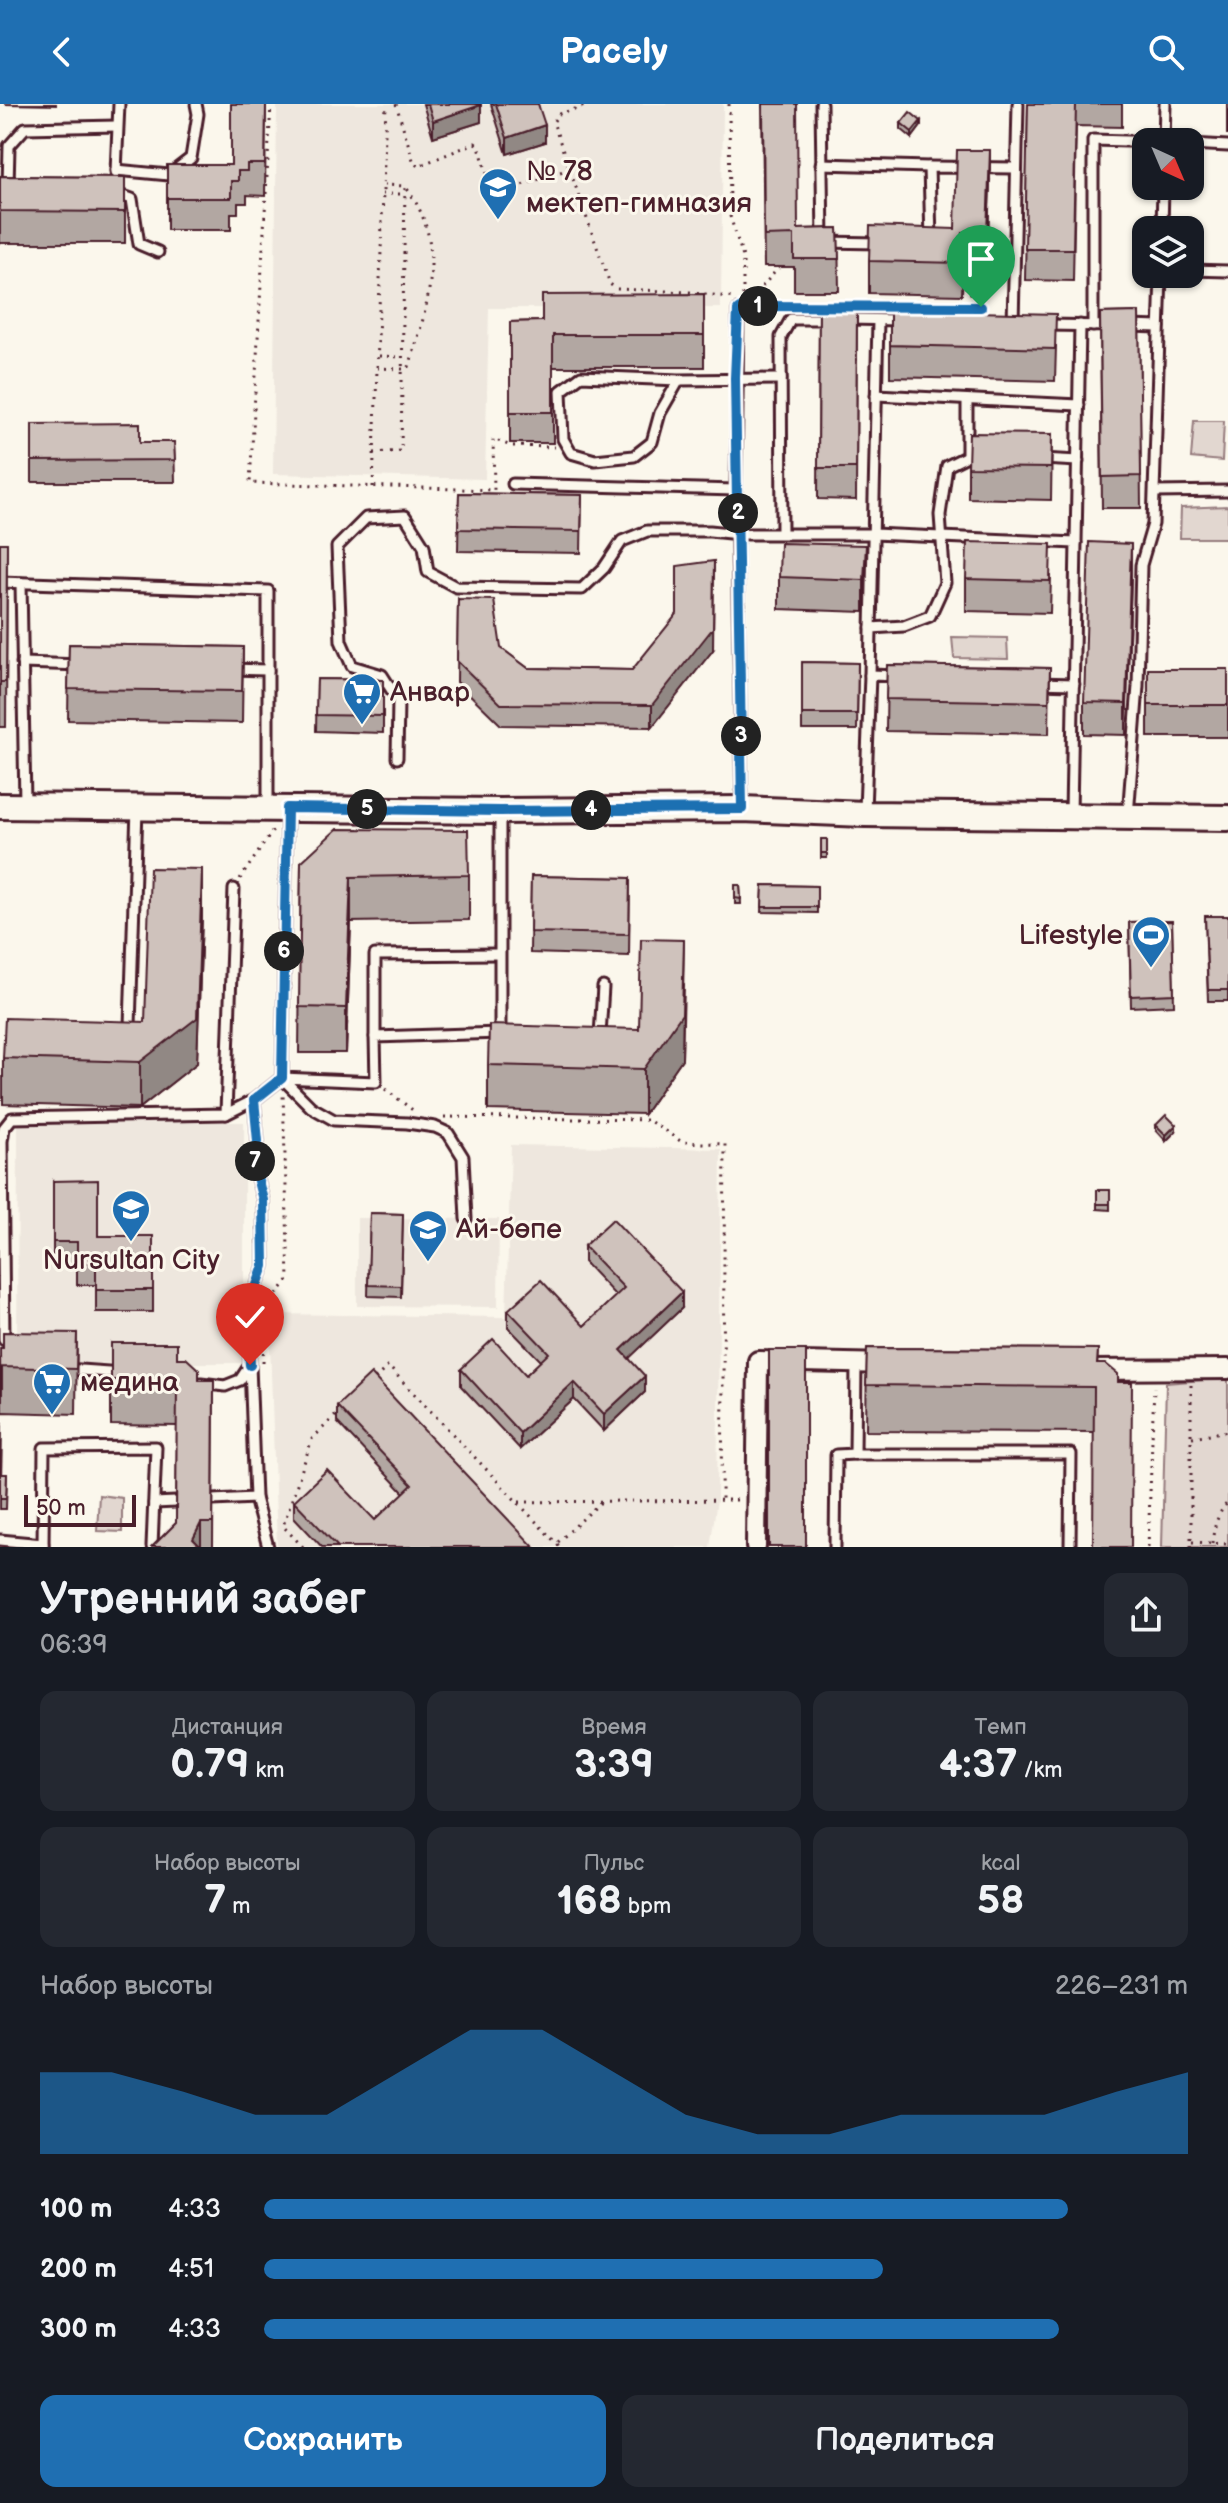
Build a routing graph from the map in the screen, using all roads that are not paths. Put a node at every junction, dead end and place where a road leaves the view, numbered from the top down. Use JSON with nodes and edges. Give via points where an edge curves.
{"nodes":[{"id":1,"x":119,"y":104,"type":"edge"},
{"id":2,"x":196,"y":104,"type":"edge"},
{"id":3,"x":821,"y":104,"type":"edge"},
{"id":4,"x":1018,"y":104,"type":"edge"},
{"id":5,"x":1165,"y":104,"type":"edge"},
{"id":6,"x":117,"y":126,"type":"junction"},
{"id":7,"x":1163,"y":128,"type":"edge"},
{"id":8,"x":1132,"y":141,"type":"edge"},
{"id":9,"x":1204,"y":145,"type":"edge"},
{"id":10,"x":1228,"y":146,"type":"edge"},
{"id":11,"x":821,"y":164,"type":"junction"},
{"id":12,"x":929,"y":167,"type":"junction"},
{"id":13,"x":1016,"y":168,"type":"junction"},
{"id":14,"x":116,"y":170,"type":"junction"},
{"id":15,"x":4,"y":192,"type":"edge"},
{"id":16,"x":22,"y":193,"type":"edge"},
{"id":17,"x":884,"y":243,"type":"edge"},
{"id":18,"x":915,"y":243,"type":"edge"},
{"id":19,"x":158,"y":252,"type":"dead end"},
{"id":20,"x":1204,"y":270,"type":"edge"},
{"id":21,"x":1228,"y":271,"type":"edge"},
{"id":22,"x":1160,"y":288,"type":"edge"},
{"id":23,"x":742,"y":308,"type":"road end"},
{"id":24,"x":878,"y":320,"type":"junction"},
{"id":25,"x":908,"y":321,"type":"edge"},
{"id":26,"x":998,"y":324,"type":"edge"},
{"id":27,"x":1013,"y":324,"type":"junction"},
{"id":28,"x":1026,"y":325,"type":"edge"},
{"id":29,"x":1040,"y":325,"type":"edge"},
{"id":30,"x":1080,"y":325,"type":"junction"},
{"id":31,"x":1093,"y":326,"type":"junction"},
{"id":32,"x":1159,"y":327,"type":"junction"},
{"id":33,"x":735,"y":378,"type":"junction"},
{"id":34,"x":781,"y":379,"type":"junction"},
{"id":35,"x":679,"y":380,"type":"junction"},
{"id":36,"x":876,"y":395,"type":"junction"},
{"id":37,"x":967,"y":400,"type":"junction"},
{"id":38,"x":1079,"y":405,"type":"junction"},
{"id":39,"x":967,"y":456,"type":"junction"},
{"id":40,"x":983,"y":457,"type":"edge"},
{"id":41,"x":1030,"y":459,"type":"edge"},
{"id":42,"x":1078,"y":461,"type":"junction"},
{"id":43,"x":513,"y":484,"type":"dead end"},
{"id":44,"x":736,"y":490,"type":"junction"},
{"id":45,"x":1228,"y":491,"type":"edge"},
{"id":46,"x":1155,"y":492,"type":"junction"},
{"id":47,"x":782,"y":533,"type":"junction"},
{"id":48,"x":739,"y":534,"type":"junction"},
{"id":49,"x":873,"y":534,"type":"junction"},
{"id":50,"x":941,"y":537,"type":"junction"},
{"id":51,"x":1076,"y":543,"type":"junction"},
{"id":52,"x":1076,"y":562,"type":"junction"},
{"id":53,"x":1089,"y":563,"type":"edge"},
{"id":54,"x":1128,"y":564,"type":"edge"},
{"id":55,"x":1141,"y":565,"type":"junction"},
{"id":56,"x":0,"y":582,"type":"edge"},
{"id":57,"x":21,"y":583,"type":"junction"},
{"id":58,"x":871,"y":628,"type":"junction"},
{"id":59,"x":22,"y":663,"type":"junction"},
{"id":60,"x":99,"y":665,"type":"edge"},
{"id":61,"x":222,"y":669,"type":"edge"},
{"id":62,"x":268,"y":670,"type":"junction"},
{"id":63,"x":870,"y":675,"type":"junction"},
{"id":64,"x":917,"y":677,"type":"edge"},
{"id":65,"x":1027,"y":682,"type":"edge"},
{"id":66,"x":1074,"y":684,"type":"junction"},
{"id":67,"x":1138,"y":686,"type":"junction"},
{"id":68,"x":1153,"y":686,"type":"edge"},
{"id":69,"x":397,"y":758,"type":"dead end"},
{"id":70,"x":0,"y":806,"type":"edge"},
{"id":71,"x":25,"y":806,"type":"junction"},
{"id":72,"x":137,"y":807,"type":"junction"},
{"id":73,"x":278,"y":808,"type":"junction"},
{"id":74,"x":742,"y":809,"type":"junction"},
{"id":75,"x":500,"y":811,"type":"junction"},
{"id":76,"x":865,"y":814,"type":"junction"},
{"id":77,"x":1071,"y":816,"type":"junction"},
{"id":78,"x":1128,"y":817,"type":"junction"},
{"id":79,"x":1228,"y":818,"type":"edge"},
{"id":80,"x":234,"y":889,"type":"road end"},
{"id":81,"x":499,"y":954,"type":"junction"},
{"id":82,"x":603,"y":987,"type":"dead end"},
{"id":83,"x":500,"y":1033,"type":"junction"},
{"id":84,"x":514,"y":1033,"type":"edge"},
{"id":85,"x":585,"y":1035,"type":"edge"},
{"id":86,"x":119,"y":1036,"type":"edge"},
{"id":87,"x":375,"y":1037,"type":"junction"},
{"id":88,"x":282,"y":1078,"type":"junction"},
{"id":89,"x":254,"y":1100,"type":"junction"},
{"id":90,"x":226,"y":1114,"type":"junction"},
{"id":91,"x":466,"y":1219,"type":"dead end"},
{"id":92,"x":4,"y":1357,"type":"edge"},
{"id":93,"x":856,"y":1363,"type":"junction"},
{"id":94,"x":250,"y":1365,"type":"junction"},
{"id":95,"x":903,"y":1365,"type":"edge"},
{"id":96,"x":62,"y":1369,"type":"edge"},
{"id":97,"x":1076,"y":1369,"type":"edge"},
{"id":98,"x":1228,"y":1369,"type":"edge"},
{"id":99,"x":135,"y":1375,"type":"edge"},
{"id":100,"x":195,"y":1382,"type":"edge"},
{"id":101,"x":855,"y":1454,"type":"junction"},
{"id":102,"x":255,"y":1498,"type":"junction"},
{"id":103,"x":213,"y":1500,"type":"edge"},
{"id":104,"x":176,"y":1502,"type":"edge"},
{"id":105,"x":154,"y":1503,"type":"junction"},
{"id":106,"x":0,"y":1540,"type":"edge"},
{"id":107,"x":43,"y":1545,"type":"edge"},
{"id":108,"x":152,"y":1547,"type":"edge"},
{"id":109,"x":268,"y":1547,"type":"edge"},
{"id":110,"x":756,"y":1547,"type":"edge"},
{"id":111,"x":835,"y":1547,"type":"edge"},
{"id":112,"x":1070,"y":1547,"type":"edge"}],
"edges":[{"from":1,"to":6,"type":"lane"},
{"from":2,"to":14,"type":"lane","via":[[191,158],[169,175]]},
{"from":3,"to":11,"type":"lane"},
{"from":4,"to":13,"type":"lane"},
{"from":5,"to":7,"type":"lane"},
{"from":6,"to":14,"type":"lane"},
{"from":6,"to":15,"type":"lane","via":[[25,128],[9,146]]},
{"from":8,"to":31,"type":"lane","via":[[1093,140]]},
{"from":9,"to":10,"type":"lane"},
{"from":11,"to":12,"type":"lane"},
{"from":11,"to":17,"type":"lane","via":[[823,242]]},
{"from":12,"to":13,"type":"lane"},
{"from":12,"to":18,"type":"lane","via":[[931,244]]},
{"from":13,"to":27,"type":"lane"},
{"from":14,"to":19,"type":"lane","via":[[110,193],[132,199],[139,244]]},
{"from":15,"to":16,"type":"lane"},
{"from":20,"to":21,"type":"lane"},
{"from":22,"to":32,"type":"lane"},
{"from":23,"to":33,"type":"lane"},
{"from":24,"to":25,"type":"lane"},
{"from":24,"to":34,"type":"lane","via":[[791,319],[781,337]]},
{"from":24,"to":36,"type":"lane"},
{"from":26,"to":27,"type":"lane"},
{"from":27,"to":28,"type":"lane"},
{"from":29,"to":30,"type":"lane"},
{"from":30,"to":31,"type":"lane"},
{"from":30,"to":38,"type":"lane"},
{"from":31,"to":32,"type":"lane"},
{"from":32,"to":46,"type":"lane"},
{"from":33,"to":34,"type":"lane"},
{"from":33,"to":35,"type":"lane"},
{"from":33,"to":44,"type":"lane"},
{"from":34,"to":47,"type":"lane"},
{"from":35,"to":35,"type":"lane","via":[[660,413],[652,442],[634,456],[595,460],[571,453],[563,439],[561,391],[581,376]]},
{"from":36,"to":37,"type":"lane"},
{"from":36,"to":49,"type":"lane"},
{"from":37,"to":38,"type":"lane"},
{"from":37,"to":39,"type":"lane"},
{"from":38,"to":42,"type":"lane"},
{"from":39,"to":40,"type":"lane"},
{"from":39,"to":50,"type":"lane","via":[[947,466]]},
{"from":41,"to":42,"type":"lane"},
{"from":42,"to":51,"type":"lane"},
{"from":43,"to":44,"type":"lane"},
{"from":44,"to":48,"type":"lane"},
{"from":45,"to":46,"type":"lane"},
{"from":46,"to":55,"type":"lane","via":[[1153,524]]},
{"from":47,"to":48,"type":"lane"},
{"from":47,"to":49,"type":"lane"},
{"from":48,"to":69,"type":"lane","via":[[647,531],[622,541],[582,589],[498,589],[456,587],[428,572],[424,546],[405,516],[366,518],[337,547],[341,641],[352,666],[382,675],[398,700]]},
{"from":48,"to":74,"type":"lane"},
{"from":49,"to":50,"type":"lane"},
{"from":49,"to":58,"type":"lane"},
{"from":50,"to":51,"type":"lane"},
{"from":50,"to":58,"type":"lane","via":[[945,583],[930,616],[904,626]]},
{"from":51,"to":52,"type":"lane"},
{"from":52,"to":53,"type":"lane"},
{"from":52,"to":66,"type":"lane"},
{"from":54,"to":55,"type":"lane"},
{"from":55,"to":67,"type":"lane"},
{"from":56,"to":57,"type":"lane"},
{"from":57,"to":59,"type":"lane"},
{"from":57,"to":62,"type":"lane","via":[[268,591]]},
{"from":58,"to":63,"type":"lane"},
{"from":59,"to":60,"type":"lane"},
{"from":59,"to":71,"type":"lane"},
{"from":61,"to":62,"type":"lane"},
{"from":62,"to":73,"type":"lane"},
{"from":63,"to":64,"type":"lane"},
{"from":63,"to":76,"type":"lane"},
{"from":65,"to":66,"type":"lane"},
{"from":66,"to":77,"type":"lane"},
{"from":67,"to":68,"type":"lane"},
{"from":67,"to":78,"type":"lane"},
{"from":70,"to":71,"type":"street"},
{"from":71,"to":72,"type":"street"},
{"from":72,"to":73,"type":"street"},
{"from":72,"to":86,"type":"lane","via":[[130,1026]]},
{"from":73,"to":75,"type":"street"},
{"from":73,"to":88,"type":"lane"},
{"from":74,"to":75,"type":"street"},
{"from":74,"to":76,"type":"street"},
{"from":75,"to":81,"type":"lane"},
{"from":76,"to":77,"type":"street"},
{"from":77,"to":78,"type":"street"},
{"from":78,"to":79,"type":"street"},
{"from":80,"to":90,"type":"lane"},
{"from":81,"to":83,"type":"lane"},
{"from":81,"to":87,"type":"lane","via":[[375,955]]},
{"from":82,"to":85,"type":"lane","via":[[600,1035]]},
{"from":83,"to":84,"type":"lane"},
{"from":83,"to":87,"type":"lane"},
{"from":87,"to":88,"type":"lane","via":[[376,1082]]},
{"from":88,"to":89,"type":"lane"},
{"from":88,"to":91,"type":"lane","via":[[311,1107],[334,1120],[407,1123],[448,1133],[463,1157]]},
{"from":89,"to":90,"type":"lane"},
{"from":89,"to":94,"type":"lane","via":[[264,1266],[248,1326]]},
{"from":90,"to":92,"type":"lane","via":[[12,1118],[2,1141]]},
{"from":93,"to":95,"type":"street"},
{"from":93,"to":101,"type":"lane"},
{"from":93,"to":110,"type":"street","via":[[758,1361]]},
{"from":94,"to":100,"type":"lane","via":[[240,1380],[225,1386]]},
{"from":94,"to":102,"type":"lane"},
{"from":96,"to":99,"type":"lane"},
{"from":97,"to":98,"type":"street"},
{"from":101,"to":111,"type":"lane","via":[[836,1455]]},
{"from":101,"to":112,"type":"lane","via":[[1071,1454]]},
{"from":102,"to":103,"type":"lane"},
{"from":102,"to":109,"type":"lane"},
{"from":104,"to":105,"type":"lane"},
{"from":105,"to":107,"type":"lane","via":[[156,1447],[44,1448]]},
{"from":105,"to":108,"type":"lane"},
{"from":106,"to":107,"type":"lane"}]}
